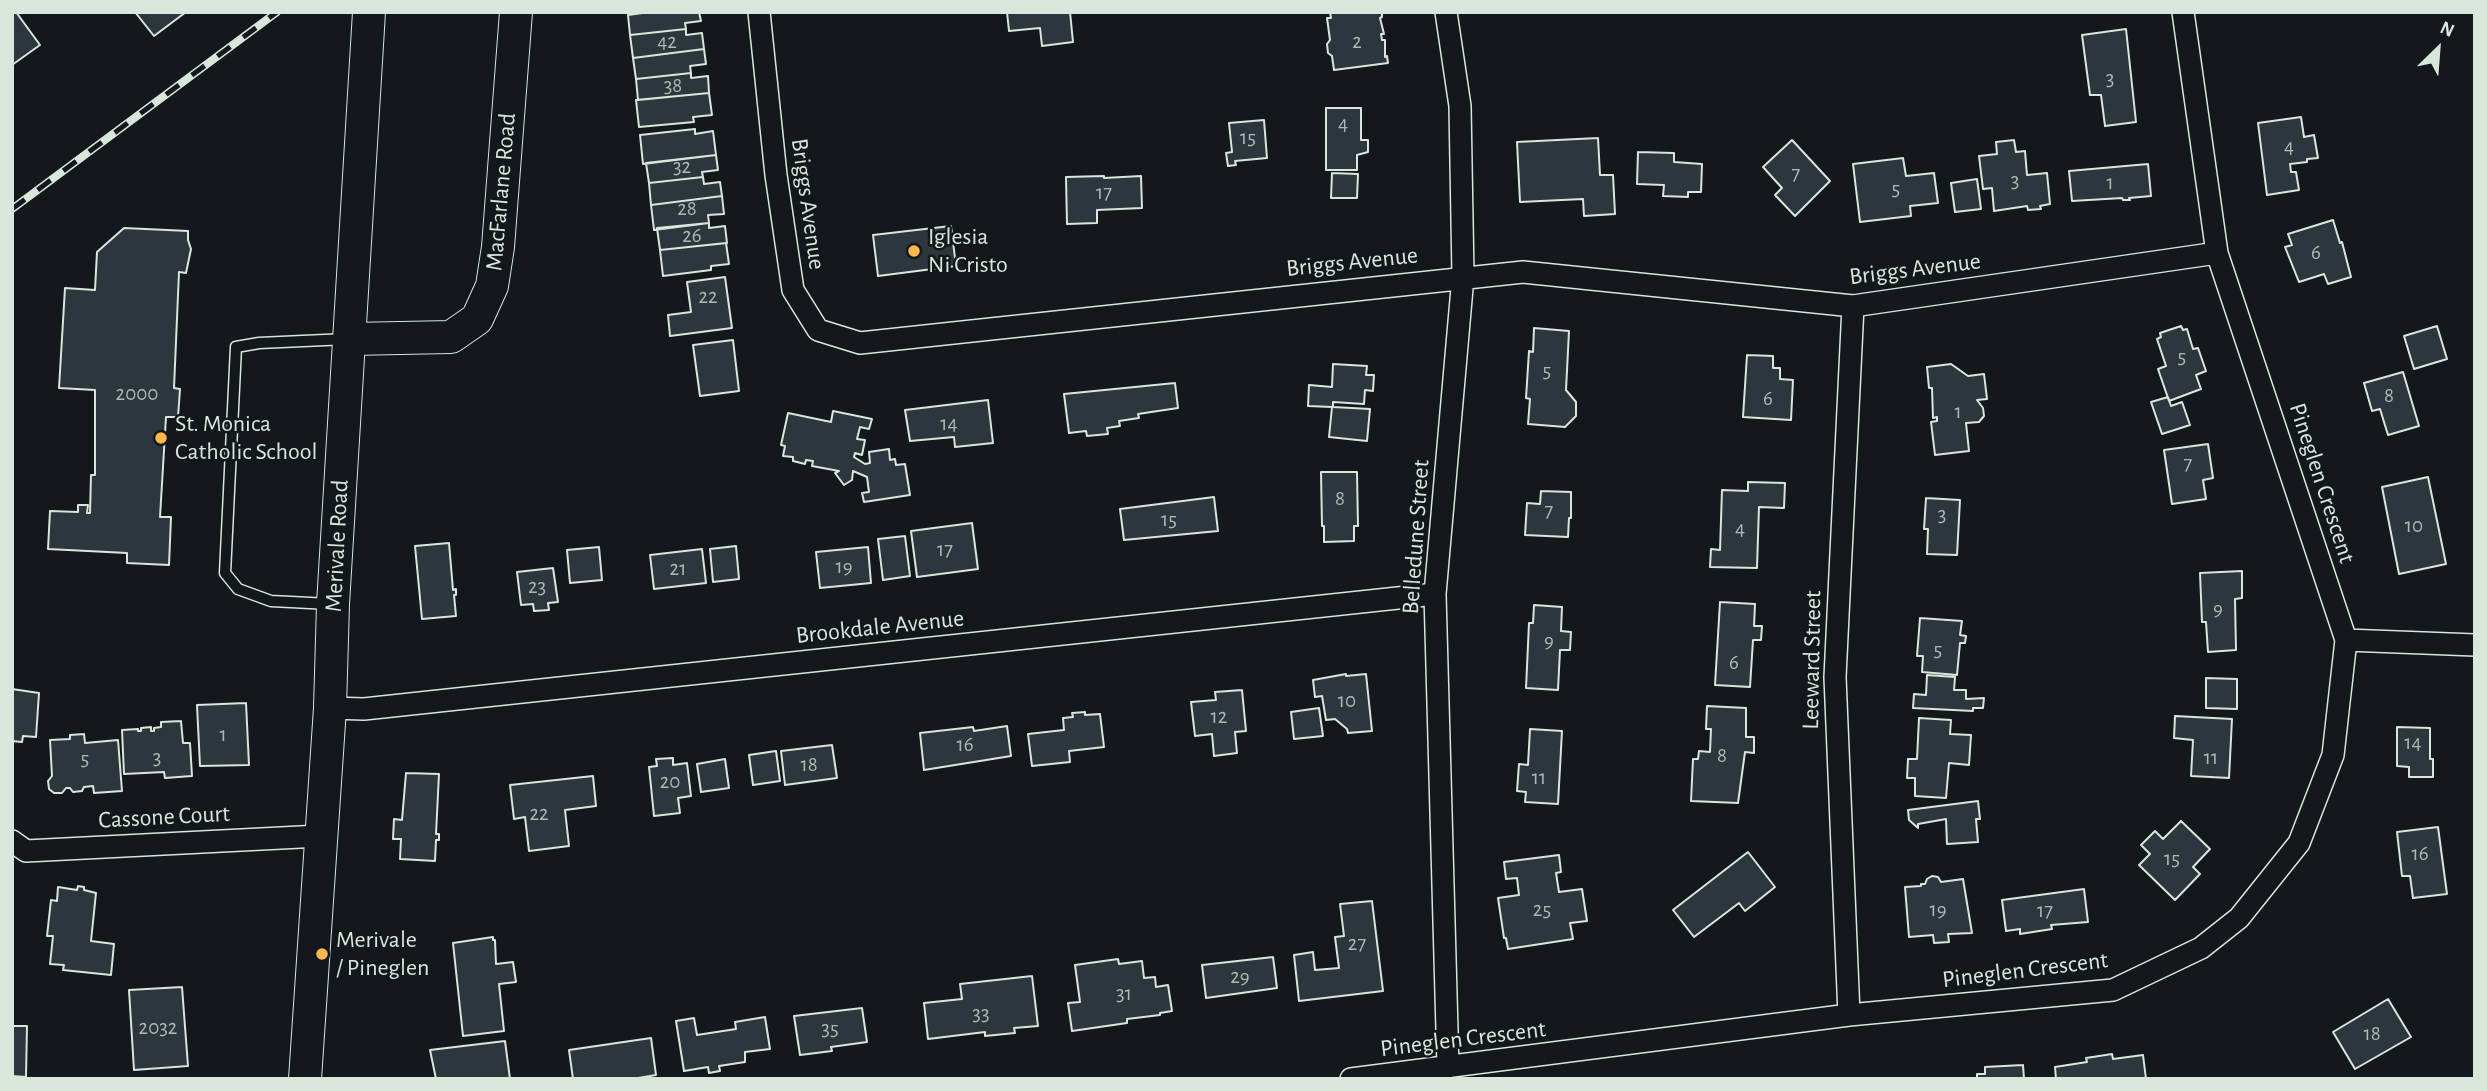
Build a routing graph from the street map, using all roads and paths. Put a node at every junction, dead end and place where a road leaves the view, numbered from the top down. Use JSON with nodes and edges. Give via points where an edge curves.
{"nodes":[{"id":1,"x":369,"y":12,"type":"edge"},
{"id":2,"x":516,"y":12,"type":"edge"},
{"id":3,"x":759,"y":12,"type":"edge"},
{"id":4,"x":1446,"y":12,"type":"edge"},
{"id":5,"x":2183,"y":12,"type":"edge"},
{"id":6,"x":2217,"y":253,"type":"junction"},
{"id":7,"x":1463,"y":277,"type":"junction"},
{"id":8,"x":1853,"y":306,"type":"junction"},
{"id":9,"x":349,"y":339,"type":"junction"},
{"id":10,"x":1435,"y":594,"type":"junction"},
{"id":11,"x":333,"y":604,"type":"junction"},
{"id":12,"x":2346,"y":640,"type":"junction"},
{"id":13,"x":2475,"y":645,"type":"edge"},
{"id":14,"x":330,"y":708,"type":"junction"},
{"id":15,"x":320,"y":836,"type":"junction"},
{"id":16,"x":12,"y":841,"type":"edge"},
{"id":17,"x":1849,"y":1015,"type":"junction"},
{"id":18,"x":1448,"y":1068,"type":"junction"},
{"id":19,"x":305,"y":1079,"type":"edge"},
{"id":20,"x":1351,"y":1079,"type":"edge"}],
"edges":[{"from":1,"to":9,"type":"main road","name":"Merivale Road"},
{"from":2,"to":9,"type":"main road","name":"MacFarlane Road","via":[[498,247],[492,286],[477,318],[451,337]]},
{"from":3,"to":7,"type":"street","name":"Briggs Avenue","via":[[793,290],[818,330],[860,342]]},
{"from":4,"to":7,"type":"street","name":"Belledune Street","via":[[1460,106]]},
{"from":5,"to":6,"type":"street","name":"Pineglen Crescent"},
{"from":6,"to":8,"type":"street","name":"Briggs Avenue"},
{"from":6,"to":12,"type":"street","name":"Pineglen Crescent"},
{"from":7,"to":8,"type":"street","name":"Briggs Avenue","via":[[1523,272]]},
{"from":7,"to":10,"type":"street","name":"Belledune Street"},
{"from":8,"to":17,"type":"street","name":"Leeward Street","via":[[1835,677]]},
{"from":9,"to":11,"type":"main road","name":"Merivale Road"},
{"from":9,"to":11,"type":"lane","via":[[236,346],[225,573],[237,589],[271,601]]},
{"from":10,"to":14,"type":"street","name":"Brookdale Avenue","via":[[378,707]]},
{"from":10,"to":18,"type":"street","name":"Belledune Street"},
{"from":11,"to":14,"type":"main road","name":"Merivale Road"},
{"from":12,"to":13,"type":"street"},
{"from":12,"to":17,"type":"street","name":"Pineglen Crescent","via":[[2333,755],[2299,843],[2239,918],[2201,948],[2113,990]]},
{"from":14,"to":15,"type":"main road","name":"Merivale Road"},
{"from":15,"to":16,"type":"street","name":"Cassone Court","via":[[26,851]]},
{"from":15,"to":19,"type":"main road","name":"Merivale Road"},
{"from":17,"to":18,"type":"street","name":"Pineglen Crescent"},
{"from":18,"to":20,"type":"street","name":"Pineglen Crescent"}]}
